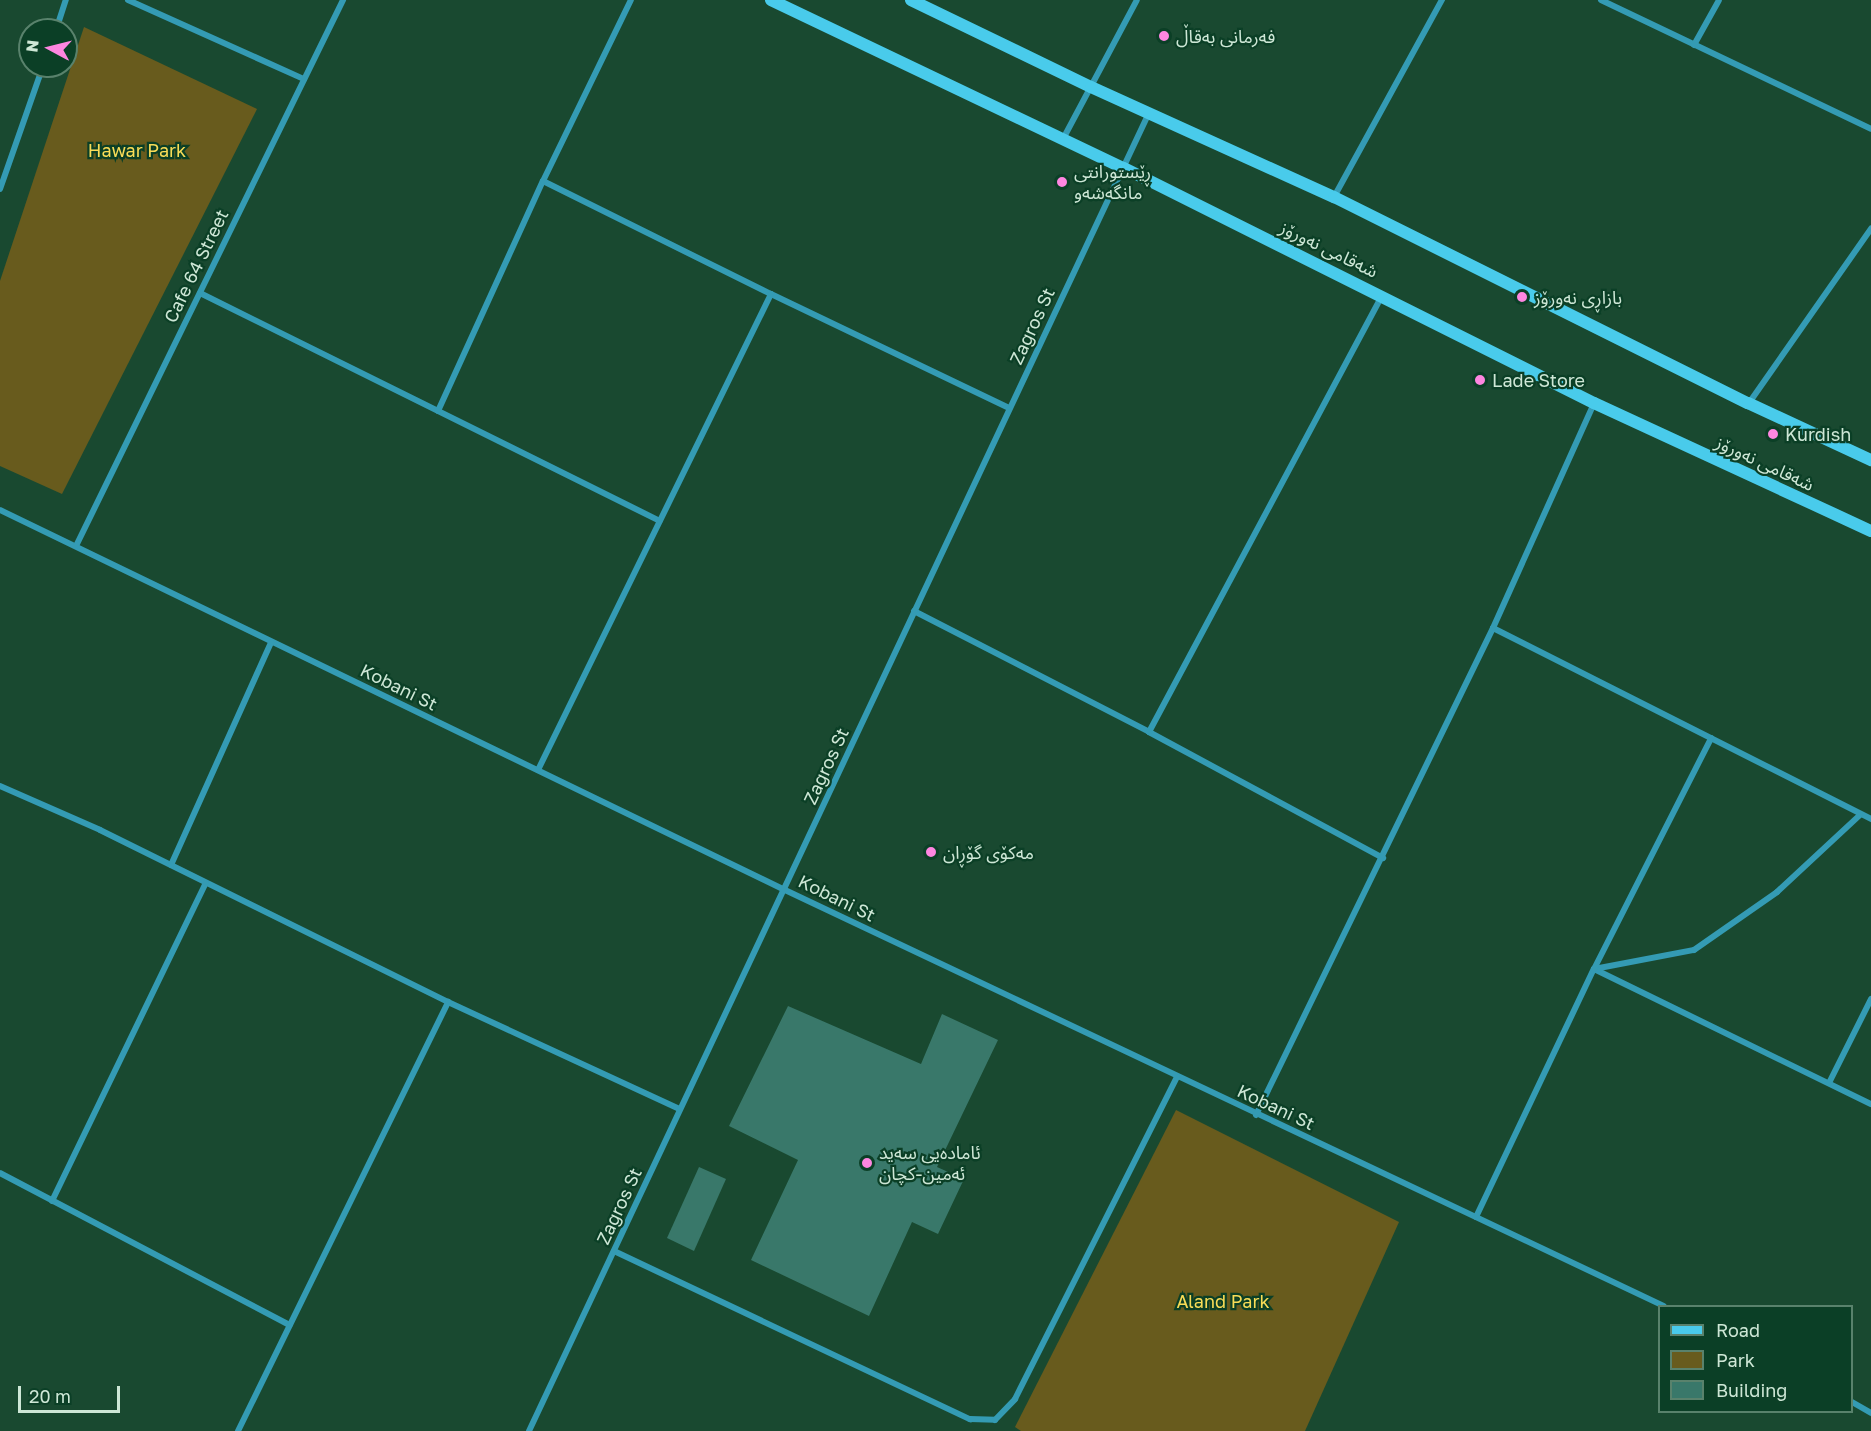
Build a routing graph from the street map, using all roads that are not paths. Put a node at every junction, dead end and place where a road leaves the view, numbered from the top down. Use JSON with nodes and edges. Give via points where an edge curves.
{"nodes":[{"id":1,"x":66,"y":0,"type":"edge"},
{"id":2,"x":128,"y":0,"type":"edge"},
{"id":3,"x":343,"y":0,"type":"edge"},
{"id":4,"x":631,"y":0,"type":"edge"},
{"id":5,"x":771,"y":0,"type":"edge"},
{"id":6,"x":911,"y":0,"type":"edge"},
{"id":7,"x":1137,"y":0,"type":"edge"},
{"id":8,"x":1442,"y":0,"type":"edge"},
{"id":9,"x":1600,"y":0,"type":"edge"},
{"id":10,"x":1719,"y":0,"type":"edge"},
{"id":11,"x":60,"y":18,"type":"edge"},
{"id":12,"x":1694,"y":45,"type":"junction"},
{"id":13,"x":39,"y":78,"type":"edge"},
{"id":14,"x":304,"y":80,"type":"junction"},
{"id":15,"x":1091,"y":87,"type":"junction"},
{"id":16,"x":1149,"y":113,"type":"junction"},
{"id":17,"x":1871,"y":129,"type":"edge"},
{"id":18,"x":1062,"y":139,"type":"junction"},
{"id":19,"x":1124,"y":168,"type":"junction"},
{"id":20,"x":543,"y":181,"type":"junction"},
{"id":21,"x":0,"y":189,"type":"edge"},
{"id":22,"x":1334,"y":197,"type":"junction"},
{"id":23,"x":1871,"y":229,"type":"edge"},
{"id":24,"x":201,"y":293,"type":"junction"},
{"id":25,"x":771,"y":294,"type":"junction"},
{"id":26,"x":1382,"y":296,"type":"junction"},
{"id":27,"x":1594,"y":403,"type":"junction"},
{"id":28,"x":1748,"y":403,"type":"junction"},
{"id":29,"x":1009,"y":408,"type":"junction"},
{"id":30,"x":438,"y":411,"type":"junction"},
{"id":31,"x":1871,"y":460,"type":"edge"},
{"id":32,"x":0,"y":510,"type":"edge"},
{"id":33,"x":660,"y":521,"type":"junction"},
{"id":34,"x":1871,"y":531,"type":"edge"},
{"id":35,"x":76,"y":546,"type":"junction"},
{"id":36,"x":914,"y":611,"type":"junction"},
{"id":37,"x":1493,"y":628,"type":"junction"},
{"id":38,"x":271,"y":642,"type":"junction"},
{"id":39,"x":1149,"y":732,"type":"junction"},
{"id":40,"x":1711,"y":738,"type":"junction"},
{"id":41,"x":538,"y":770,"type":"junction"},
{"id":42,"x":0,"y":786,"type":"edge"},
{"id":43,"x":1860,"y":815,"type":"junction"},
{"id":44,"x":1871,"y":819,"type":"edge"},
{"id":45,"x":1383,"y":858,"type":"junction"},
{"id":46,"x":171,"y":866,"type":"junction"},
{"id":47,"x":206,"y":883,"type":"junction"},
{"id":48,"x":785,"y":890,"type":"junction"},
{"id":49,"x":1594,"y":969,"type":"junction"},
{"id":50,"x":1871,"y":999,"type":"edge"},
{"id":51,"x":448,"y":1002,"type":"junction"},
{"id":52,"x":1177,"y":1077,"type":"junction"},
{"id":53,"x":1828,"y":1083,"type":"junction"},
{"id":54,"x":1871,"y":1104,"type":"edge"},
{"id":55,"x":680,"y":1109,"type":"junction"},
{"id":56,"x":1256,"y":1115,"type":"junction"},
{"id":57,"x":0,"y":1173,"type":"edge"},
{"id":58,"x":52,"y":1201,"type":"junction"},
{"id":59,"x":1476,"y":1216,"type":"junction"},
{"id":60,"x":614,"y":1251,"type":"junction"},
{"id":61,"x":1662,"y":1305,"type":"edge"},
{"id":62,"x":290,"y":1325,"type":"junction"},
{"id":63,"x":1853,"y":1403,"type":"edge"},
{"id":64,"x":1871,"y":1413,"type":"edge"},
{"id":65,"x":238,"y":1431,"type":"edge"},
{"id":66,"x":530,"y":1431,"type":"edge"}],
"edges":[{"from":1,"to":11,"type":"street"},
{"from":2,"to":14,"type":"street"},
{"from":3,"to":14,"type":"street","name":"Cafe 64 Street"},
{"from":4,"to":20,"type":"street"},
{"from":5,"to":18,"type":"main road","name":"شەقامی نەورۆز"},
{"from":6,"to":15,"type":"main road"},
{"from":7,"to":15,"type":"street"},
{"from":8,"to":22,"type":"street"},
{"from":9,"to":12,"type":"street"},
{"from":10,"to":12,"type":"street"},
{"from":12,"to":17,"type":"street"},
{"from":13,"to":21,"type":"street"},
{"from":14,"to":24,"type":"street","name":"Cafe 64 Street"},
{"from":15,"to":16,"type":"main road"},
{"from":15,"to":18,"type":"street"},
{"from":16,"to":19,"type":"street","name":"Zagros St"},
{"from":16,"to":22,"type":"main road"},
{"from":18,"to":19,"type":"main road","name":"شەقامی نەورۆز"},
{"from":19,"to":26,"type":"main road","name":"شەقامی نەورۆز"},
{"from":19,"to":29,"type":"street","name":"Zagros St"},
{"from":20,"to":25,"type":"street"},
{"from":20,"to":30,"type":"street"},
{"from":22,"to":28,"type":"main road"},
{"from":23,"to":28,"type":"street"},
{"from":24,"to":30,"type":"street"},
{"from":24,"to":35,"type":"street","name":"Cafe 64 Street"},
{"from":25,"to":29,"type":"street"},
{"from":25,"to":33,"type":"street"},
{"from":26,"to":27,"type":"main road","name":"شەقامی نەورۆز"},
{"from":26,"to":39,"type":"street"},
{"from":27,"to":34,"type":"main road","name":"شەقامی نەورۆز"},
{"from":27,"to":37,"type":"street"},
{"from":28,"to":31,"type":"main road"},
{"from":29,"to":36,"type":"street","name":"Zagros St"},
{"from":30,"to":33,"type":"street"},
{"from":32,"to":35,"type":"street","name":"Kobani St"},
{"from":33,"to":41,"type":"street"},
{"from":35,"to":38,"type":"street","name":"Kobani St"},
{"from":36,"to":39,"type":"street"},
{"from":36,"to":48,"type":"street","name":"Zagros St"},
{"from":37,"to":40,"type":"street"},
{"from":37,"to":45,"type":"street"},
{"from":38,"to":41,"type":"street","name":"Kobani St"},
{"from":38,"to":46,"type":"street"},
{"from":39,"to":45,"type":"street"},
{"from":40,"to":43,"type":"street"},
{"from":40,"to":49,"type":"street"},
{"from":41,"to":48,"type":"street","name":"Kobani St"},
{"from":42,"to":46,"type":"street"},
{"from":43,"to":44,"type":"street"},
{"from":43,"to":49,"type":"street","via":[[1777,892],[1694,950]]},
{"from":45,"to":56,"type":"street"},
{"from":46,"to":47,"type":"street"},
{"from":47,"to":51,"type":"street"},
{"from":47,"to":58,"type":"street"},
{"from":48,"to":52,"type":"street","name":"Kobani St"},
{"from":48,"to":55,"type":"street","name":"Zagros St"},
{"from":49,"to":53,"type":"street"},
{"from":49,"to":59,"type":"street"},
{"from":50,"to":53,"type":"street"},
{"from":51,"to":55,"type":"street"},
{"from":51,"to":62,"type":"street"},
{"from":52,"to":56,"type":"street","name":"Kobani St"},
{"from":52,"to":60,"type":"street","via":[[1015,1399],[995,1420],[970,1419]]},
{"from":53,"to":54,"type":"street"},
{"from":55,"to":60,"type":"street","name":"Zagros St"},
{"from":56,"to":59,"type":"street","name":"Kobani St"},
{"from":57,"to":58,"type":"street"},
{"from":58,"to":62,"type":"street"},
{"from":59,"to":61,"type":"street","name":"Kobani St"},
{"from":60,"to":66,"type":"street","name":"Zagros St"},
{"from":62,"to":65,"type":"street"},
{"from":63,"to":64,"type":"street"}]}
